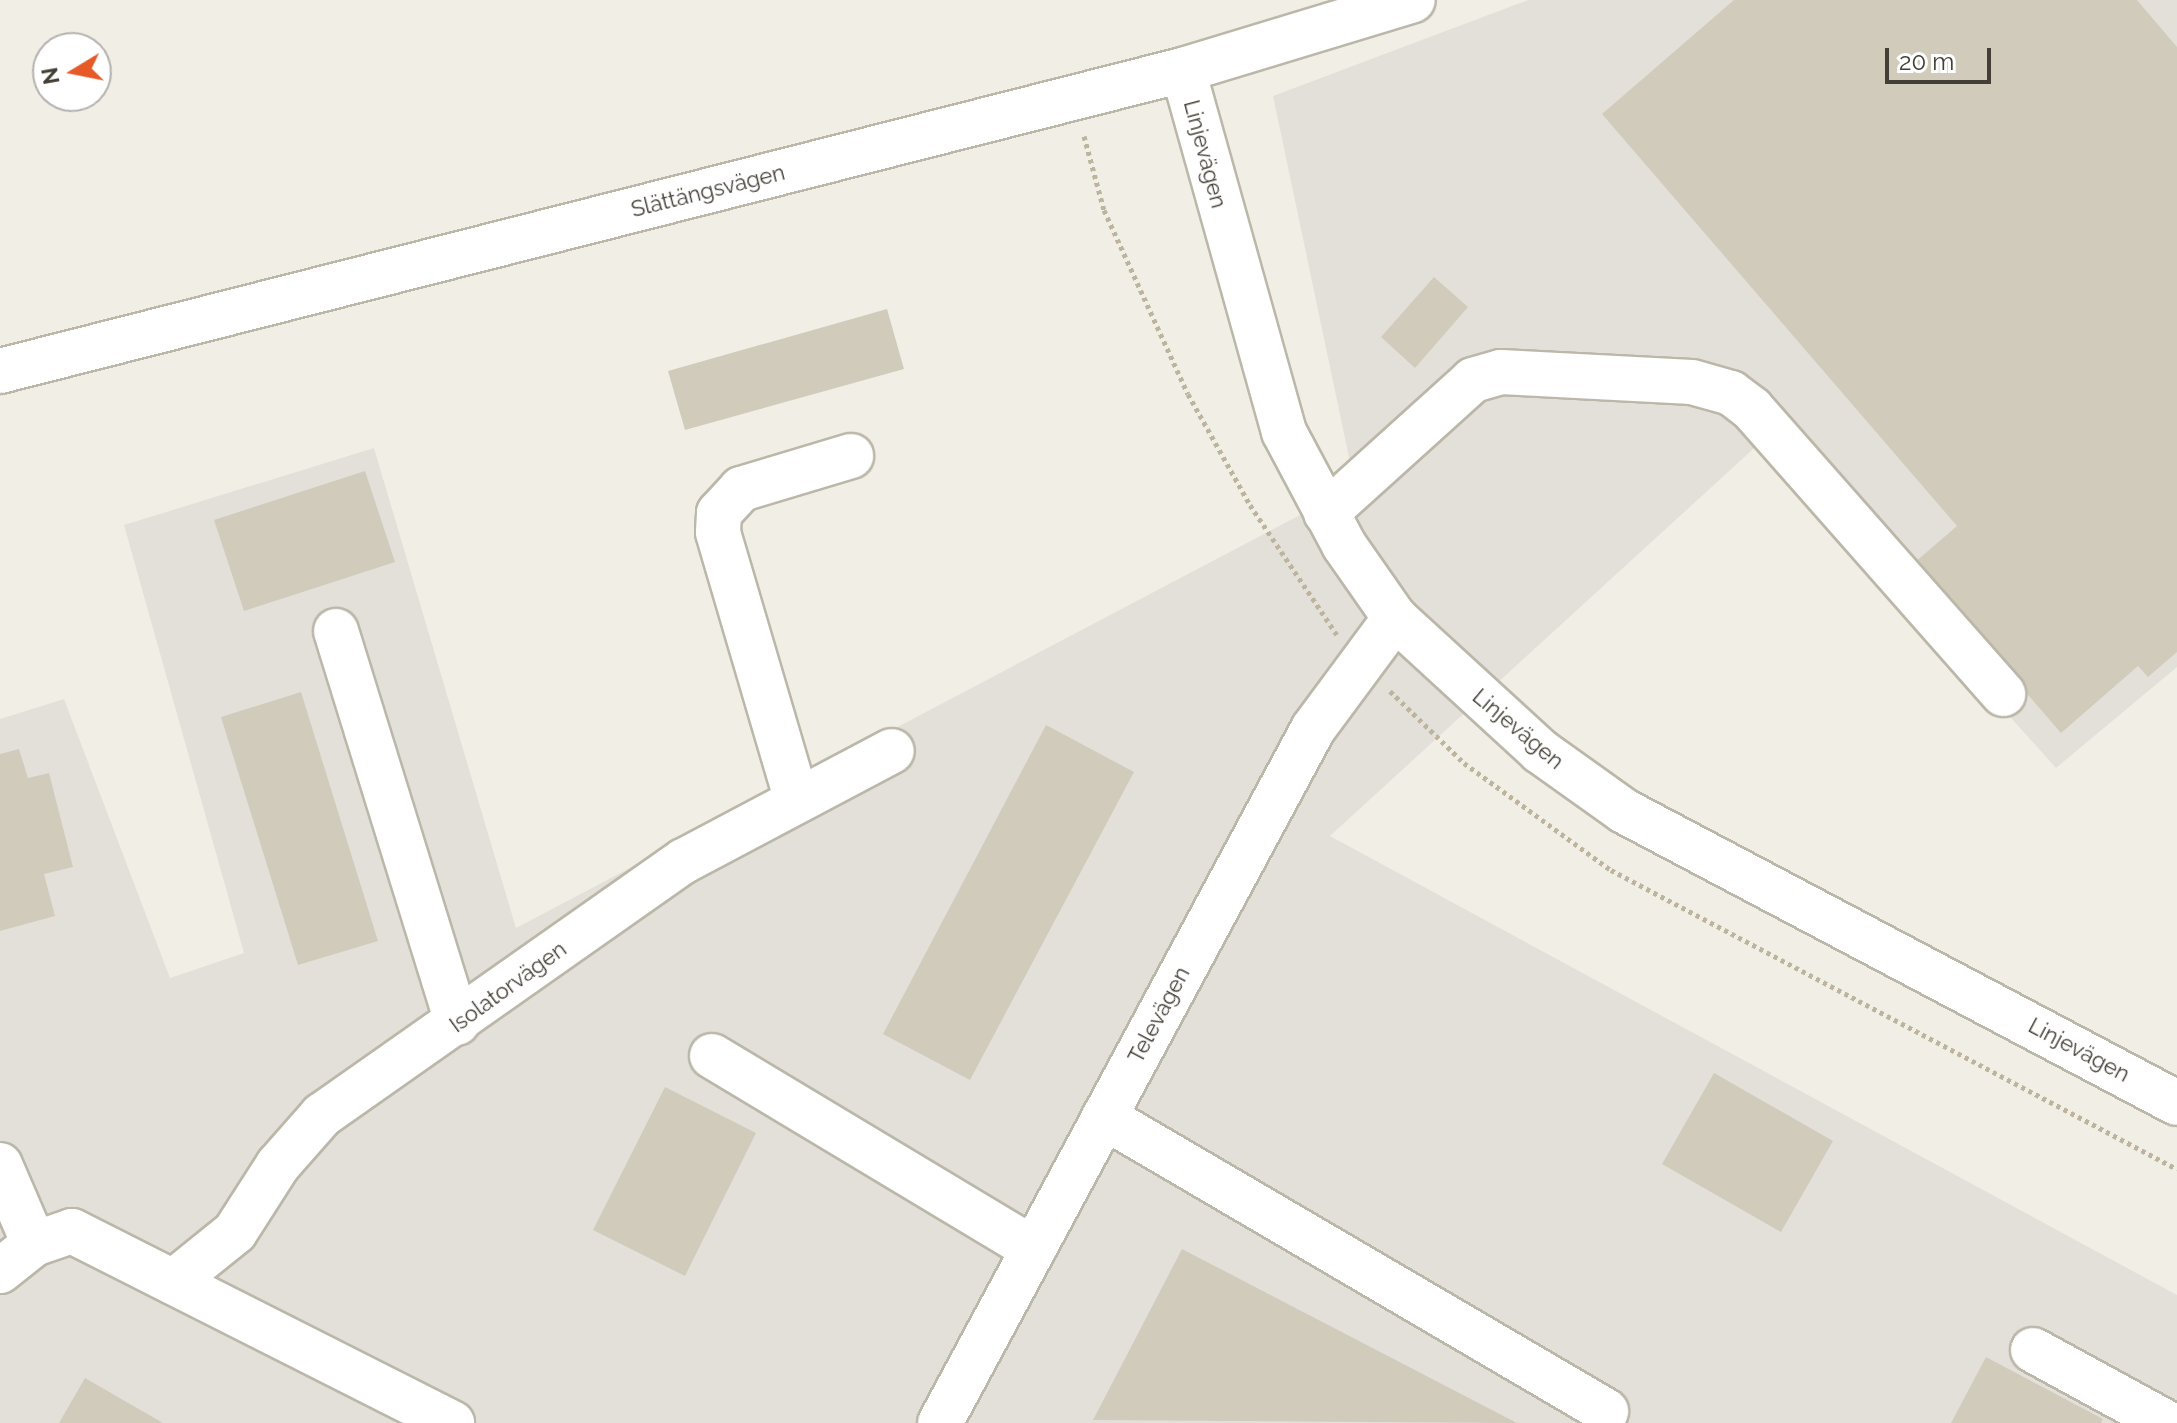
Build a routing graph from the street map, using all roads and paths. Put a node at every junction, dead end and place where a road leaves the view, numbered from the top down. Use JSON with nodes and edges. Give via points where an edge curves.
{"nodes":[{"id":1,"x":1413,"y":0,"type":"edge"},
{"id":2,"x":1183,"y":70,"type":"junction"},
{"id":3,"x":0,"y":371,"type":"edge"},
{"id":4,"x":851,"y":456,"type":"dead end"},
{"id":5,"x":1326,"y":513,"type":"junction"},
{"id":6,"x":1395,"y":618,"type":"junction"},
{"id":7,"x":336,"y":631,"type":"dead end"},
{"id":8,"x":2003,"y":694,"type":"dead end"},
{"id":9,"x":892,"y":751,"type":"dead end"},
{"id":10,"x":797,"y":801,"type":"junction"},
{"id":11,"x":457,"y":1023,"type":"junction"},
{"id":12,"x":712,"y":1056,"type":"dead end"},
{"id":13,"x":2177,"y":1103,"type":"edge"},
{"id":14,"x":1104,"y":1117,"type":"junction"},
{"id":15,"x":0,"y":1165,"type":"edge"},
{"id":16,"x":34,"y":1244,"type":"junction"},
{"id":17,"x":1033,"y":1249,"type":"junction"},
{"id":18,"x":0,"y":1271,"type":"edge"},
{"id":19,"x":173,"y":1282,"type":"junction"},
{"id":20,"x":2033,"y":1350,"type":"dead end"},
{"id":21,"x":1606,"y":1411,"type":"dead end"},
{"id":22,"x":452,"y":1423,"type":"edge"},
{"id":23,"x":940,"y":1423,"type":"edge"},
{"id":24,"x":2167,"y":1423,"type":"edge"}],
"edges":[{"from":1,"to":2,"type":"street","name":"Slättängsvägen"},
{"from":2,"to":3,"type":"street","name":"Slättängsvägen"},
{"from":2,"to":5,"type":"street","name":"Linjevägen","via":[[1284,432]]},
{"from":4,"to":10,"type":"street","via":[[741,489],[719,513],[718,532]]},
{"from":5,"to":6,"type":"street","name":"Linjevägen"},
{"from":5,"to":8,"type":"street","via":[[1473,380],[1501,372],[1692,382],[1731,393],[1752,409]]},
{"from":6,"to":13,"type":"street","name":"Linjevägen","via":[[1540,751],[1624,811]]},
{"from":6,"to":14,"type":"street","name":"Televägen","via":[[1313,729]]},
{"from":7,"to":11,"type":"street"},
{"from":9,"to":10,"type":"street","name":"Isolatorvägen"},
{"from":10,"to":11,"type":"street","name":"Isolatorvägen","via":[[684,861]]},
{"from":11,"to":19,"type":"street","name":"Isolatorvägen","via":[[322,1115],[278,1165],[235,1232]]},
{"from":12,"to":17,"type":"street"},
{"from":14,"to":17,"type":"street","name":"Televägen"},
{"from":14,"to":21,"type":"street"},
{"from":15,"to":16,"type":"street"},
{"from":16,"to":18,"type":"street"},
{"from":16,"to":19,"type":"street","via":[[72,1231]]},
{"from":17,"to":23,"type":"street","name":"Televägen"},
{"from":19,"to":22,"type":"street"},
{"from":20,"to":24,"type":"street"}]}
